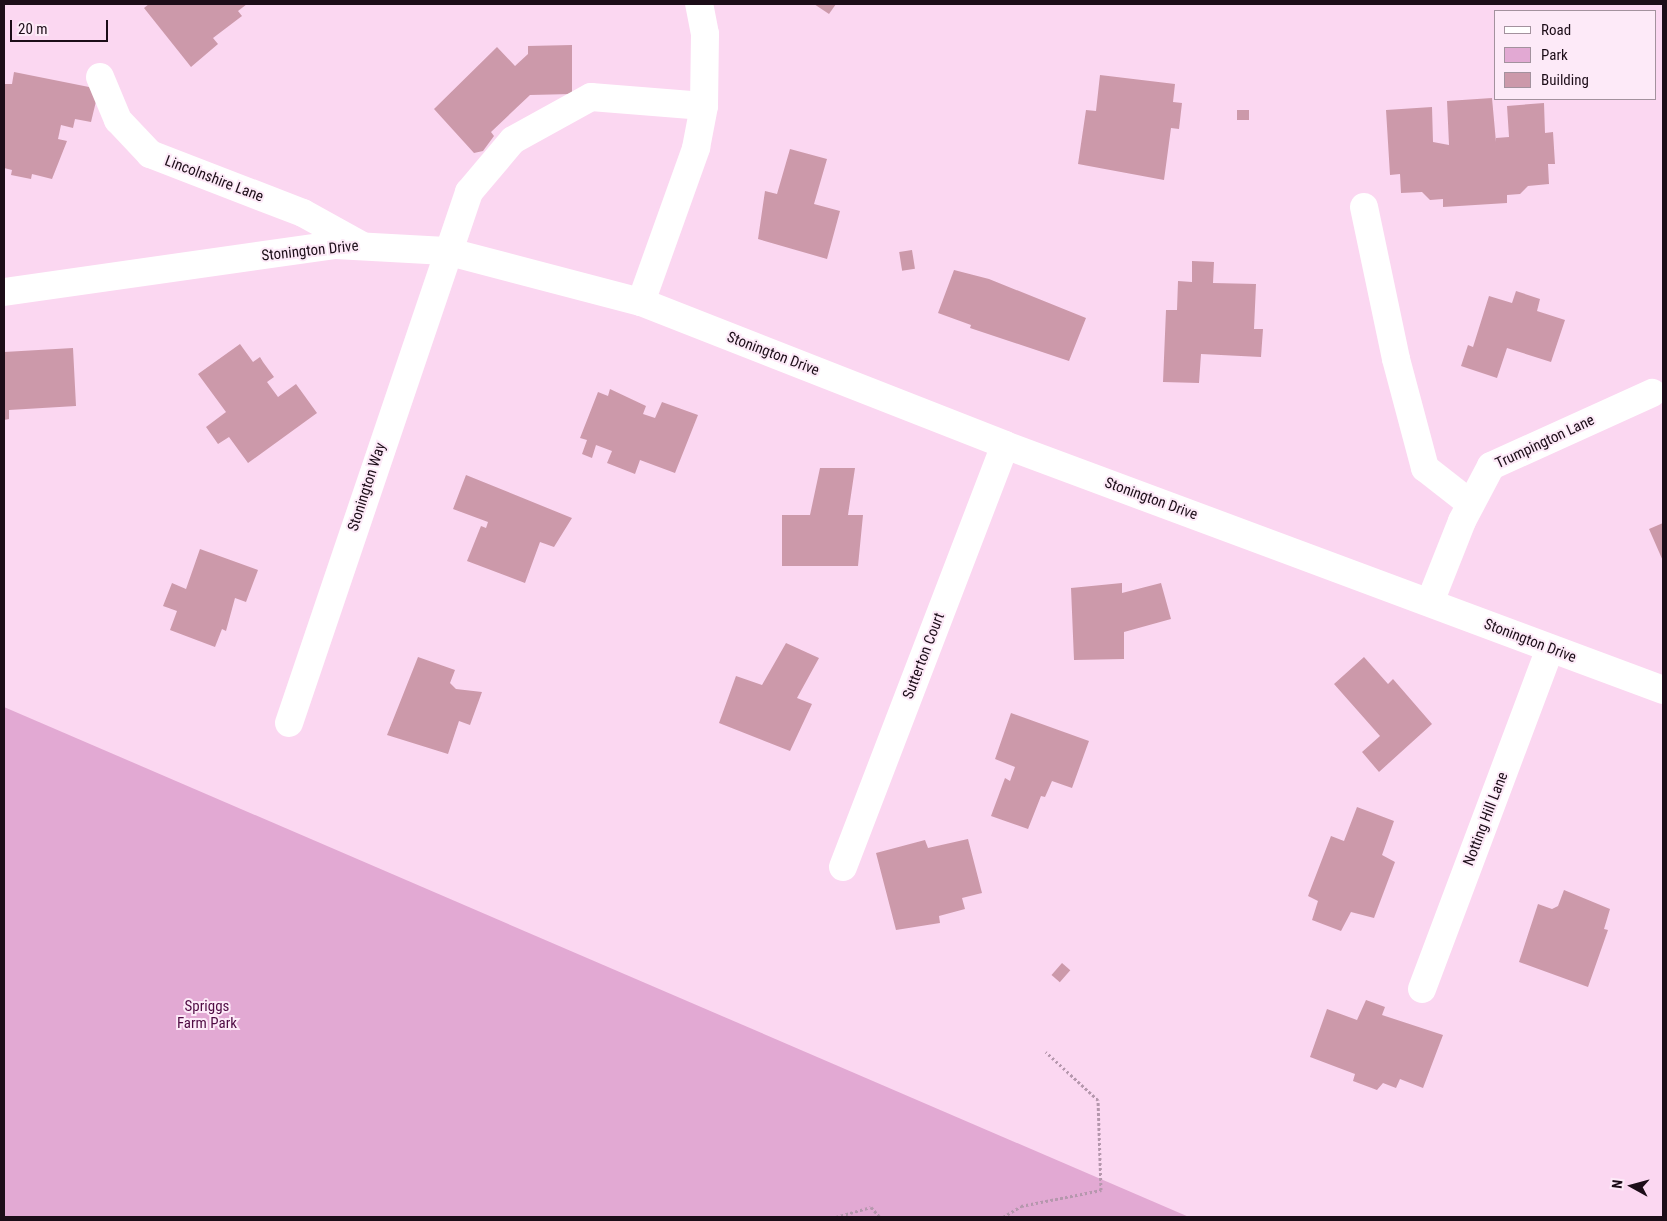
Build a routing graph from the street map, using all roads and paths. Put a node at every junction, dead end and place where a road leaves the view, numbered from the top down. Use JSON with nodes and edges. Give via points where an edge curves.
{"nodes":[{"id":1,"x":699,"y":4,"type":"edge"},
{"id":2,"x":100,"y":77,"type":"dead end"},
{"id":3,"x":704,"y":106,"type":"junction"},
{"id":4,"x":1364,"y":207,"type":"dead end"},
{"id":5,"x":361,"y":245,"type":"junction"},
{"id":6,"x":446,"y":251,"type":"junction"},
{"id":7,"x":4,"y":292,"type":"edge"},
{"id":8,"x":641,"y":302,"type":"junction"},
{"id":9,"x":1652,"y":394,"type":"dead end"},
{"id":10,"x":1005,"y":445,"type":"junction"},
{"id":11,"x":1471,"y":504,"type":"junction"},
{"id":12,"x":1430,"y":602,"type":"junction"},
{"id":13,"x":1550,"y":649,"type":"junction"},
{"id":14,"x":1663,"y":690,"type":"edge"},
{"id":15,"x":288,"y":723,"type":"dead end"},
{"id":16,"x":843,"y":866,"type":"dead end"},
{"id":17,"x":1422,"y":989,"type":"dead end"},
{"id":18,"x":1046,"y":1052,"type":"dead end"},
{"id":19,"x":836,"y":1217,"type":"edge"},
{"id":20,"x":880,"y":1217,"type":"edge"},
{"id":21,"x":1003,"y":1217,"type":"edge"}],
"edges":[{"from":1,"to":3,"type":"street","via":[[705,34]]},
{"from":2,"to":5,"type":"street","name":"Lincolnshire Lane","via":[[118,120],[150,154],[303,213]]},
{"from":3,"to":6,"type":"street","via":[[591,97],[514,140],[469,192]]},
{"from":3,"to":8,"type":"street","via":[[696,148]]},
{"from":4,"to":11,"type":"street","via":[[1396,359],[1425,468]]},
{"from":5,"to":6,"type":"street","name":"Stonington Drive"},
{"from":5,"to":7,"type":"street","name":"Stonington Drive"},
{"from":6,"to":8,"type":"street","name":"Stonington Drive"},
{"from":6,"to":15,"type":"street","name":"Stonington Way"},
{"from":8,"to":10,"type":"street","name":"Stonington Drive"},
{"from":9,"to":11,"type":"street","name":"Trumpington Lane","via":[[1491,466]]},
{"from":10,"to":12,"type":"street","name":"Stonington Drive"},
{"from":10,"to":16,"type":"street","name":"Sutterton Court"},
{"from":11,"to":12,"type":"street","name":"Trumpington Lane"},
{"from":12,"to":13,"type":"street","name":"Stonington Drive"},
{"from":13,"to":14,"type":"street","name":"Stonington Drive"},
{"from":13,"to":17,"type":"street","name":"Notting Hill Lane"},
{"from":18,"to":21,"type":"path","via":[[1098,1100],[1101,1190],[1021,1206]]},
{"from":19,"to":20,"type":"path","via":[[871,1207]]}]}
